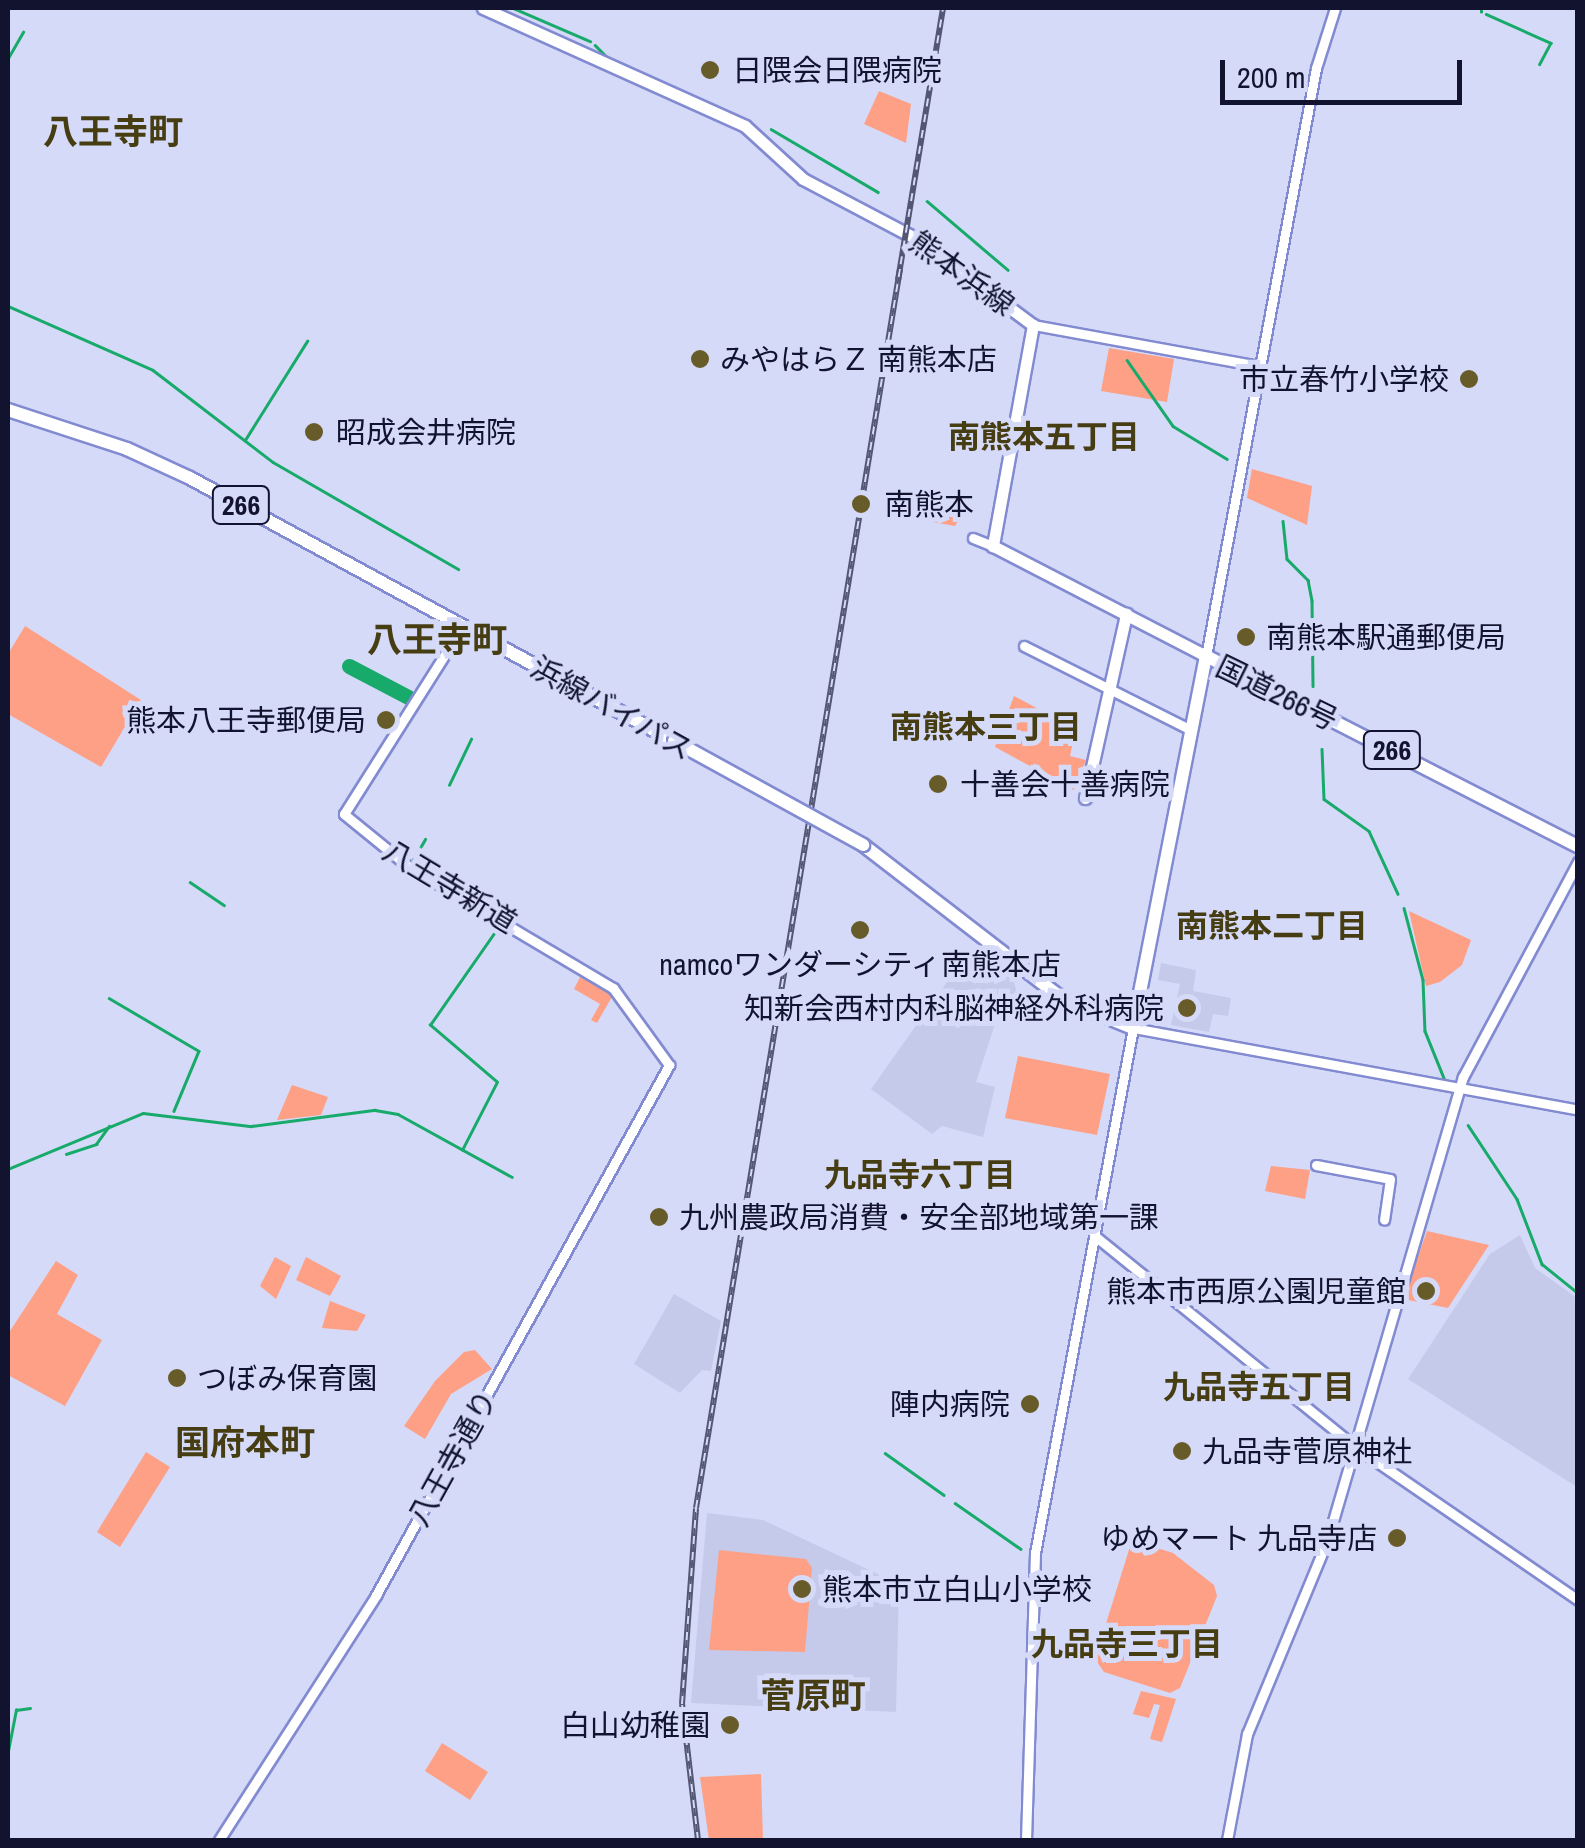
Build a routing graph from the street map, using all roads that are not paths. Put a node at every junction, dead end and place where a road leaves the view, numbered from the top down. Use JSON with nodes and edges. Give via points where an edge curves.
{"nodes":[{"id":1,"x":483,"y":8,"type":"edge"},
{"id":2,"x":1334,"y":8,"type":"edge"},
{"id":3,"x":1033,"y":325,"type":"junction"},
{"id":4,"x":1258,"y":366,"type":"junction"},
{"id":5,"x":8,"y":410,"type":"edge"},
{"id":6,"x":973,"y":538,"type":"dead end"},
{"id":7,"x":994,"y":546,"type":"junction"},
{"id":8,"x":1126,"y":614,"type":"junction"},
{"id":9,"x":462,"y":627,"type":"junction"},
{"id":10,"x":1024,"y":646,"type":"dead end"},
{"id":11,"x":1206,"y":656,"type":"junction"},
{"id":12,"x":1111,"y":687,"type":"junction"},
{"id":13,"x":1191,"y":730,"type":"junction"},
{"id":14,"x":1084,"y":798,"type":"dead end"},
{"id":15,"x":1578,"y":846,"type":"edge"},
{"id":16,"x":1578,"y":862,"type":"edge"},
{"id":17,"x":1133,"y":1028,"type":"junction"},
{"id":18,"x":669,"y":1066,"type":"joint"},
{"id":19,"x":1460,"y":1088,"type":"junction"},
{"id":20,"x":1578,"y":1110,"type":"edge"},
{"id":21,"x":1316,"y":1165,"type":"dead end"},
{"id":22,"x":1384,"y":1220,"type":"dead end"},
{"id":23,"x":1095,"y":1236,"type":"junction"},
{"id":24,"x":1357,"y":1448,"type":"junction"},
{"id":25,"x":1578,"y":1600,"type":"edge"},
{"id":26,"x":219,"y":1840,"type":"edge"},
{"id":27,"x":1026,"y":1840,"type":"edge"},
{"id":28,"x":1227,"y":1840,"type":"edge"}],
"edges":[{"from":1,"to":3,"type":"main road","name":"熊本浜線","via":[[745,126],[804,179],[916,238]]},
{"from":2,"to":4,"type":"street","via":[[1316,68]]},
{"from":3,"to":4,"type":"street"},
{"from":3,"to":7,"type":"main road","name":"熊本浜線"},
{"from":4,"to":11,"type":"street"},
{"from":5,"to":9,"type":"highway","name":"浜線バイパス","number":"266","via":[[127,449],[190,478]]},
{"from":6,"to":7,"type":"street"},
{"from":7,"to":8,"type":"main road"},
{"from":8,"to":11,"type":"main road"},
{"from":8,"to":12,"type":"main road"},
{"from":9,"to":17,"type":"highway","name":"浜線バイパス","number":"266","bridge":true,"via":[[863,845],[1064,1000]]},
{"from":9,"to":18,"type":"street","name":"八王寺新道","via":[[344,814],[410,866],[613,988]]},
{"from":10,"to":12,"type":"street"},
{"from":11,"to":13,"type":"highway","name":"国道266号"},
{"from":11,"to":15,"type":"highway","name":"国道266号","number":"266"},
{"from":12,"to":13,"type":"street"},
{"from":12,"to":14,"type":"main road"},
{"from":13,"to":17,"type":"highway","name":"国道266号"},
{"from":16,"to":19,"type":"street"},
{"from":17,"to":19,"type":"street"},
{"from":17,"to":23,"type":"street"},
{"from":18,"to":26,"type":"street","name":"八王寺通り","via":[[376,1595]]},
{"from":19,"to":20,"type":"street"},
{"from":19,"to":24,"type":"street"},
{"from":21,"to":22,"type":"street","via":[[1390,1178]]},
{"from":23,"to":24,"type":"street"},
{"from":23,"to":27,"type":"street","via":[[1035,1553]]},
{"from":24,"to":25,"type":"street"},
{"from":24,"to":28,"type":"street","via":[[1310,1590],[1247,1734]]}]}
